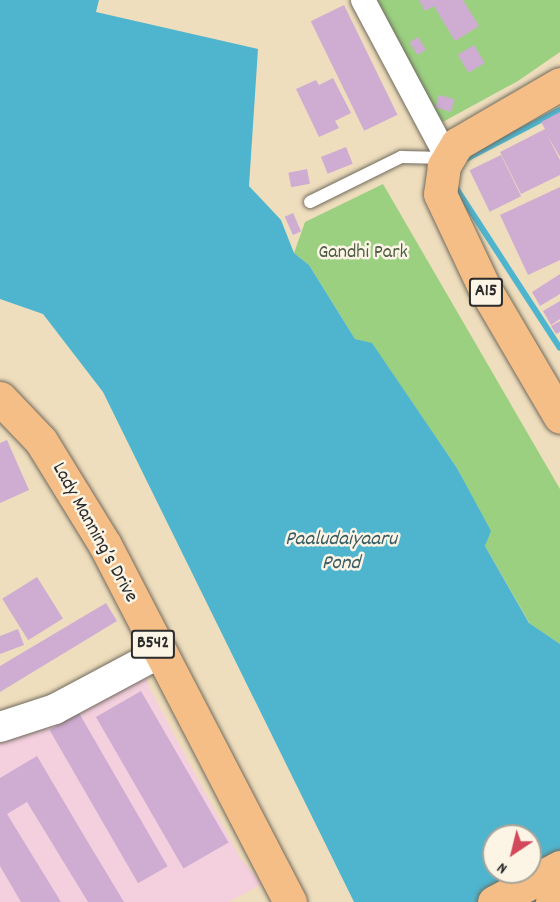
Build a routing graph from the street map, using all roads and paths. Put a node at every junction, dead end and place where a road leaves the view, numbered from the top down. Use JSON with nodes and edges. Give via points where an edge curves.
{"nodes":[{"id":1,"x":363,"y":0,"type":"edge"},
{"id":2,"x":560,"y":84,"type":"edge"},
{"id":3,"x":448,"y":159,"type":"junction"},
{"id":4,"x":310,"y":202,"type":"dead end"},
{"id":5,"x":0,"y":398,"type":"edge"},
{"id":6,"x":560,"y":417,"type":"edge"},
{"id":7,"x":158,"y":654,"type":"junction"},
{"id":8,"x":0,"y":727,"type":"edge"},
{"id":9,"x":560,"y":867,"type":"edge"},
{"id":10,"x":560,"y":898,"type":"edge"},
{"id":11,"x":290,"y":902,"type":"edge"},
{"id":12,"x":494,"y":902,"type":"edge"},
{"id":13,"x":552,"y":902,"type":"edge"}],
"edges":[{"from":1,"to":3,"type":"street"},
{"from":2,"to":3,"type":"main road","number":"A15","via":[[466,137]]},
{"from":3,"to":4,"type":"lane","via":[[401,157]]},
{"from":3,"to":6,"type":"main road","number":"A15","via":[[440,194],[447,214],[484,289]]},
{"from":5,"to":7,"type":"main road","name":"Lady Manning’s Drive","number":"B542","via":[[41,441],[69,484],[105,545]]},
{"from":7,"to":8,"type":"street","via":[[55,709]]},
{"from":7,"to":11,"type":"main road","name":"Lady Manning’s Drive","number":"B542"},
{"from":9,"to":12,"type":"main road"},
{"from":10,"to":13,"type":"main road"}]}
